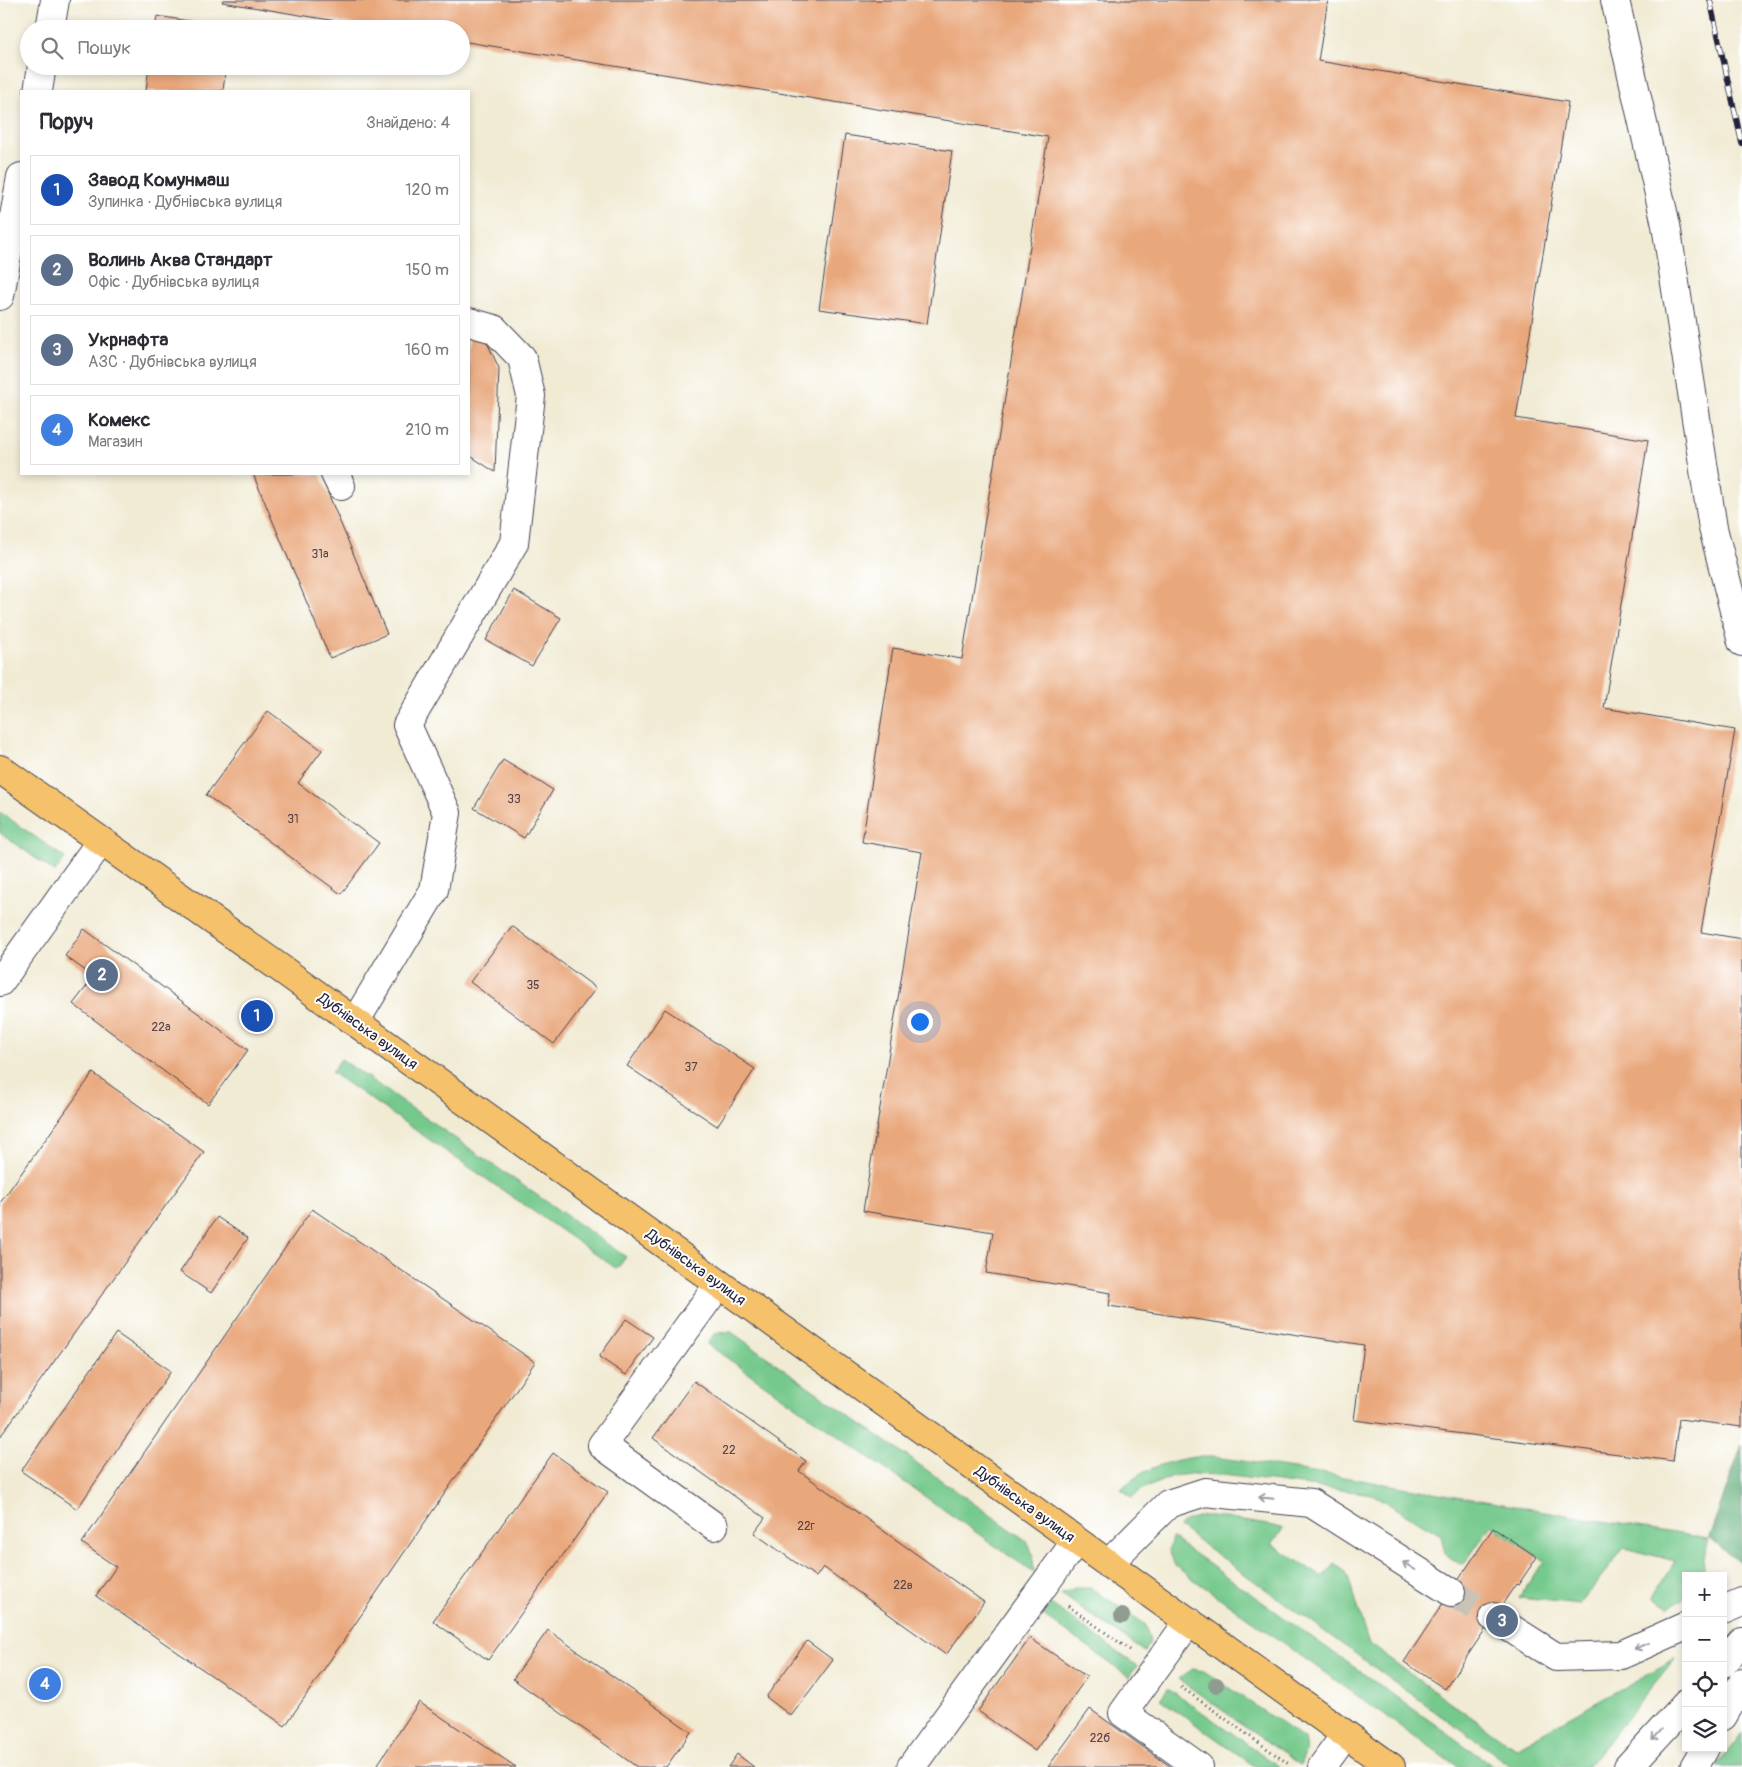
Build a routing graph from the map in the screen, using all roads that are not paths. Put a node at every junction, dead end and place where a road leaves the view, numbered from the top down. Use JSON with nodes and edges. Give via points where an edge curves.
{"nodes":[{"id":1,"x":55,"y":0,"type":"edge"},
{"id":2,"x":1615,"y":0,"type":"edge"},
{"id":3,"x":52,"y":20,"type":"edge"},
{"id":4,"x":41,"y":75,"type":"edge"},
{"id":5,"x":38,"y":90,"type":"edge"},
{"id":6,"x":20,"y":188,"type":"edge"},
{"id":7,"x":16,"y":230,"type":"edge"},
{"id":8,"x":0,"y":296,"type":"edge"},
{"id":9,"x":470,"y":322,"type":"edge"},
{"id":10,"x":1742,"y":642,"type":"edge"},
{"id":11,"x":0,"y":769,"type":"edge"},
{"id":12,"x":101,"y":841,"type":"junction"},
{"id":13,"x":0,"y":982,"type":"edge"},
{"id":14,"x":355,"y":1022,"type":"junction"},
{"id":15,"x":719,"y":1284,"type":"junction"},
{"id":16,"x":714,"y":1526,"type":"dead end"},
{"id":17,"x":1076,"y":1541,"type":"junction"},
{"id":18,"x":1108,"y":1564,"type":"junction"},
{"id":19,"x":1451,"y":1592,"type":"tunnel mouth"},
{"id":20,"x":1742,"y":1602,"type":"edge"},
{"id":21,"x":1727,"y":1608,"type":"edge"},
{"id":22,"x":1493,"y":1617,"type":"tunnel mouth"},
{"id":23,"x":1189,"y":1622,"type":"junction"},
{"id":24,"x":1682,"y":1628,"type":"edge"},
{"id":25,"x":1742,"y":1642,"type":"edge"},
{"id":26,"x":1724,"y":1662,"type":"edge"},
{"id":27,"x":1742,"y":1683,"type":"edge"},
{"id":28,"x":1683,"y":1707,"type":"edge"},
{"id":29,"x":1727,"y":1709,"type":"edge"},
{"id":30,"x":1345,"y":1734,"type":"junction"},
{"id":31,"x":1703,"y":1752,"type":"edge"},
{"id":32,"x":1380,"y":1764,"type":"edge"},
{"id":33,"x":910,"y":1767,"type":"edge"},
{"id":34,"x":1199,"y":1767,"type":"edge"},
{"id":35,"x":1322,"y":1767,"type":"edge"},
{"id":36,"x":1628,"y":1767,"type":"edge"},
{"id":37,"x":1694,"y":1767,"type":"edge"}],
"edges":[{"from":1,"to":3,"type":"street"},
{"from":2,"to":10,"type":"street","via":[[1666,225],[1713,528]]},
{"from":4,"to":5,"type":"street"},
{"from":6,"to":7,"type":"street"},
{"from":7,"to":8,"type":"street"},
{"from":9,"to":14,"type":"street","via":[[494,328],[522,358],[531,396],[514,543],[407,725],[447,814],[436,880],[434,890]]},
{"from":11,"to":12,"type":"main road","name":"Дубнівська вулиця"},
{"from":12,"to":13,"type":"street"},
{"from":12,"to":14,"type":"main road","name":"Дубнівська вулиця"},
{"from":14,"to":15,"type":"main road","name":"Дубнівська вулиця"},
{"from":15,"to":16,"type":"street","via":[[602,1445]]},
{"from":15,"to":17,"type":"main road","name":"Дубнівська вулиця"},
{"from":17,"to":18,"type":"main road","name":"Дубнівська вулиця"},
{"from":17,"to":33,"type":"street"},
{"from":19,"to":18,"type":"street","one_way":true,"via":[[1310,1503],[1205,1492],[1168,1504]]},
{"from":18,"to":23,"type":"main road","name":"Дубнівська вулиця"},
{"from":20,"to":21,"type":"street"},
{"from":24,"to":22,"type":"street","one_way":true,"via":[[1620,1655],[1556,1657]]},
{"from":23,"to":30,"type":"main road","name":"Дубнівська вулиця"},
{"from":23,"to":34,"type":"street","via":[[1123,1712]]},
{"from":25,"to":26,"type":"street"},
{"from":27,"to":29,"type":"street"},
{"from":28,"to":36,"type":"street","one_way":true},
{"from":30,"to":32,"type":"main road","name":"Дубнівська вулиця"},
{"from":30,"to":35,"type":"street"},
{"from":31,"to":37,"type":"street"}]}
